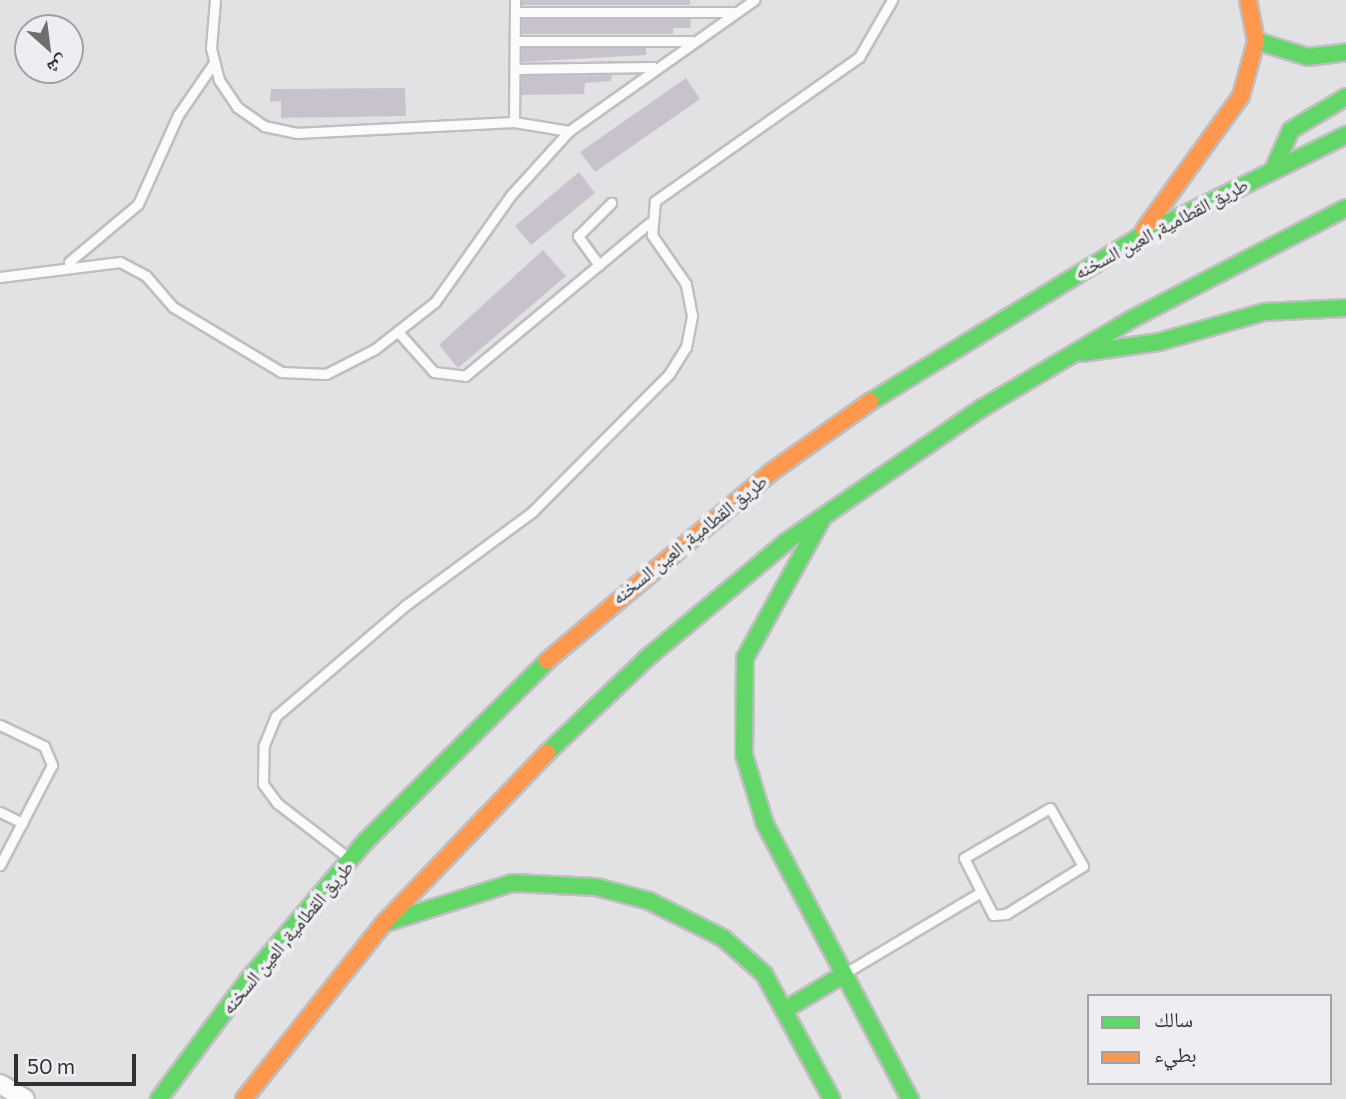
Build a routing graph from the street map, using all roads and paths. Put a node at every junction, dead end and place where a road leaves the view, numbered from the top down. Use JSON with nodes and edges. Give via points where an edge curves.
{"nodes":[{"id":1,"x":215,"y":0,"type":"edge"},
{"id":2,"x":515,"y":0,"type":"edge"},
{"id":3,"x":754,"y":0,"type":"edge"},
{"id":4,"x":892,"y":0,"type":"edge"},
{"id":5,"x":1248,"y":0,"type":"edge"},
{"id":6,"x":515,"y":12,"type":"junction"},
{"id":7,"x":733,"y":12,"type":"junction"},
{"id":8,"x":515,"y":41,"type":"junction"},
{"id":9,"x":691,"y":41,"type":"junction"},
{"id":10,"x":1256,"y":41,"type":"junction"},
{"id":11,"x":1346,"y":52,"type":"edge"},
{"id":12,"x":213,"y":64,"type":"junction"},
{"id":13,"x":653,"y":67,"type":"junction"},
{"id":14,"x":515,"y":69,"type":"junction"},
{"id":15,"x":1346,"y":97,"type":"edge"},
{"id":16,"x":514,"y":122,"type":"junction"},
{"id":17,"x":569,"y":131,"type":"junction"},
{"id":18,"x":1346,"y":135,"type":"edge"},
{"id":19,"x":1273,"y":170,"type":"junction"},
{"id":20,"x":611,"y":203,"type":"dead end"},
{"id":21,"x":1346,"y":208,"type":"edge"},
{"id":22,"x":649,"y":223,"type":"junction"},
{"id":23,"x":1137,"y":238,"type":"junction"},
{"id":24,"x":599,"y":265,"type":"junction"},
{"id":25,"x":63,"y":266,"type":"junction"},
{"id":26,"x":0,"y":277,"type":"edge"},
{"id":27,"x":1346,"y":308,"type":"edge"},
{"id":28,"x":399,"y":333,"type":"junction"},
{"id":29,"x":1074,"y":354,"type":"junction"},
{"id":30,"x":826,"y":512,"type":"junction"},
{"id":31,"x":0,"y":725,"type":"edge"},
{"id":32,"x":0,"y":812,"type":"edge"},
{"id":33,"x":23,"y":823,"type":"junction"},
{"id":34,"x":350,"y":859,"type":"junction"},
{"id":35,"x":0,"y":865,"type":"edge"},
{"id":36,"x":979,"y":893,"type":"junction"},
{"id":37,"x":383,"y":924,"type":"junction"},
{"id":38,"x":843,"y":975,"type":"junction"},
{"id":39,"x":786,"y":1009,"type":"junction"},
{"id":40,"x":0,"y":1084,"type":"edge"},
{"id":41,"x":25,"y":1099,"type":"edge"},
{"id":42,"x":159,"y":1099,"type":"edge"},
{"id":43,"x":244,"y":1099,"type":"edge"},
{"id":44,"x":832,"y":1099,"type":"edge"},
{"id":45,"x":910,"y":1099,"type":"edge"}],
"edges":[{"from":1,"to":12,"type":"lane"},
{"from":2,"to":6,"type":"lane"},
{"from":3,"to":7,"type":"lane"},
{"from":4,"to":22,"type":"lane","via":[[859,57],[662,192]]},
{"from":5,"to":10,"type":"main road"},
{"from":6,"to":7,"type":"lane"},
{"from":6,"to":8,"type":"lane"},
{"from":7,"to":9,"type":"lane"},
{"from":8,"to":9,"type":"lane"},
{"from":8,"to":14,"type":"lane"},
{"from":9,"to":13,"type":"lane"},
{"from":10,"to":11,"type":"main road","via":[[1308,57]]},
{"from":10,"to":23,"type":"main road","via":[[1241,96]]},
{"from":12,"to":16,"type":"lane","via":[[237,107],[280,131]]},
{"from":12,"to":25,"type":"lane","via":[[178,115],[138,204]]},
{"from":13,"to":14,"type":"lane"},
{"from":13,"to":17,"type":"lane"},
{"from":14,"to":16,"type":"lane"},
{"from":15,"to":19,"type":"main road","via":[[1292,130]]},
{"from":16,"to":17,"type":"lane"},
{"from":17,"to":28,"type":"lane","via":[[511,195],[453,282]]},
{"from":18,"to":19,"type":"main road","name":"طريق القطامية, العين السخنه"},
{"from":19,"to":23,"type":"main road","name":"طريق القطامية, العين السخنه"},
{"from":20,"to":24,"type":"lane","via":[[578,236]]},
{"from":21,"to":29,"type":"main road"},
{"from":22,"to":24,"type":"lane"},
{"from":22,"to":34,"type":"lane","via":[[691,300],[691,332],[679,362],[551,495],[296,695],[268,729],[261,772],[269,794]]},
{"from":23,"to":34,"type":"main road","name":"طريق القطامية, العين السخنه","via":[[928,362],[760,481],[628,587],[493,710]]},
{"from":24,"to":28,"type":"lane","via":[[466,376],[434,372]]},
{"from":25,"to":26,"type":"lane"},
{"from":25,"to":28,"type":"lane","via":[[100,260],[129,265],[173,307],[296,376],[340,369]]},
{"from":27,"to":29,"type":"main road","via":[[1264,312],[1159,342]]},
{"from":29,"to":30,"type":"main road"},
{"from":30,"to":37,"type":"main road","via":[[647,658]]},
{"from":30,"to":38,"type":"main road","via":[[745,658],[741,730],[765,824]]},
{"from":31,"to":33,"type":"lane","via":[[44,746],[52,758]]},
{"from":32,"to":33,"type":"lane"},
{"from":33,"to":35,"type":"lane"},
{"from":34,"to":42,"type":"main road","name":"طريق القطامية, العين السخنه"},
{"from":36,"to":36,"type":"lane","via":[[990,912],[1002,916],[1081,869],[1082,859],[1053,810],[1042,809],[964,858]]},
{"from":36,"to":38,"type":"lane"},
{"from":37,"to":39,"type":"main road","via":[[513,883],[596,887],[649,901],[723,938],[764,974]]},
{"from":37,"to":43,"type":"main road"},
{"from":38,"to":39,"type":"main road"},
{"from":38,"to":45,"type":"main road"},
{"from":39,"to":44,"type":"main road"},
{"from":40,"to":41,"type":"street"}]}
